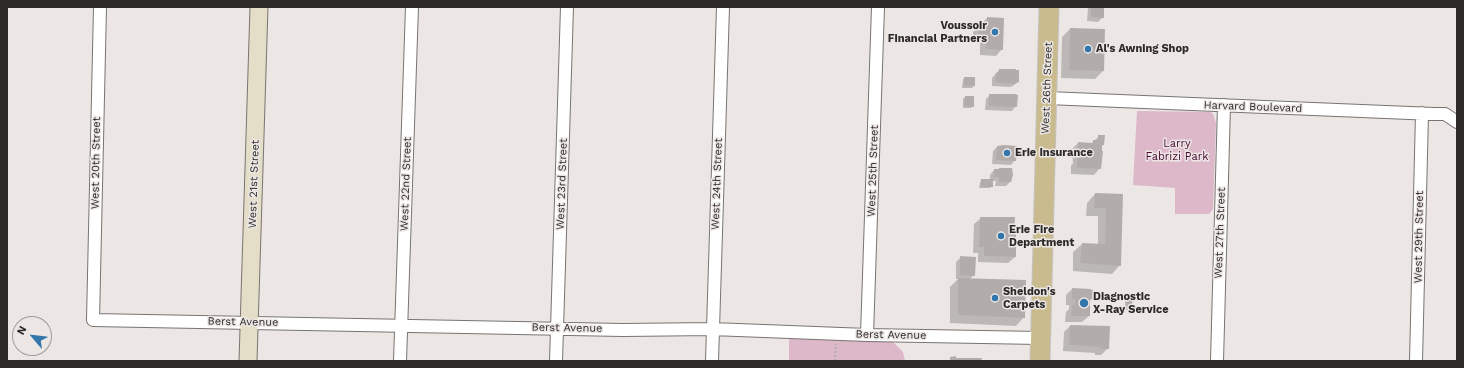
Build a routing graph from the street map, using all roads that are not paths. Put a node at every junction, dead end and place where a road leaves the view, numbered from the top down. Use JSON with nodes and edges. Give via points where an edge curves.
{"nodes":[{"id":1,"x":100,"y":7,"type":"edge"},
{"id":2,"x":259,"y":7,"type":"edge"},
{"id":3,"x":412,"y":7,"type":"edge"},
{"id":4,"x":567,"y":7,"type":"edge"},
{"id":5,"x":723,"y":7,"type":"edge"},
{"id":6,"x":878,"y":7,"type":"edge"},
{"id":7,"x":1049,"y":7,"type":"edge"},
{"id":8,"x":1047,"y":98,"type":"junction"},
{"id":9,"x":1224,"y":105,"type":"junction"},
{"id":10,"x":1422,"y":113,"type":"junction"},
{"id":11,"x":1457,"y":122,"type":"edge"},
{"id":12,"x":93,"y":320,"type":"joint"},
{"id":13,"x":250,"y":322,"type":"junction"},
{"id":14,"x":401,"y":325,"type":"junction"},
{"id":15,"x":558,"y":328,"type":"junction"},
{"id":16,"x":712,"y":330,"type":"junction"},
{"id":17,"x":867,"y":335,"type":"junction"},
{"id":18,"x":1040,"y":338,"type":"junction"},
{"id":19,"x":248,"y":361,"type":"edge"},
{"id":20,"x":400,"y":361,"type":"edge"},
{"id":21,"x":556,"y":361,"type":"edge"},
{"id":22,"x":712,"y":361,"type":"edge"},
{"id":23,"x":1040,"y":361,"type":"edge"},
{"id":24,"x":1217,"y":361,"type":"edge"},
{"id":25,"x":1416,"y":361,"type":"edge"}],
"edges":[{"from":1,"to":12,"type":"street","name":"West 20th Street"},
{"from":2,"to":13,"type":"street","name":"West 21st Street"},
{"from":3,"to":14,"type":"street","name":"West 22nd Street"},
{"from":4,"to":15,"type":"street","name":"West 23rd Street"},
{"from":5,"to":16,"type":"street","name":"West 24th Street"},
{"from":6,"to":17,"type":"street","name":"West 25th Street"},
{"from":7,"to":8,"type":"main road","name":"West 26th Street"},
{"from":8,"to":9,"type":"street","name":"Harvard Boulevard"},
{"from":8,"to":18,"type":"main road","name":"West 26th Street"},
{"from":9,"to":10,"type":"street","name":"Harvard Boulevard"},
{"from":9,"to":24,"type":"street","name":"West 27th Street"},
{"from":10,"to":11,"type":"street","name":"Harvard Boulevard","via":[[1445,114]]},
{"from":10,"to":25,"type":"street","name":"West 29th Street"},
{"from":12,"to":13,"type":"street","name":"Berst Avenue"},
{"from":13,"to":14,"type":"street","name":"Berst Avenue"},
{"from":13,"to":19,"type":"street","name":"West 21st Street"},
{"from":14,"to":15,"type":"street","name":"Berst Avenue"},
{"from":14,"to":20,"type":"street","name":"West 22nd Street"},
{"from":15,"to":16,"type":"street","name":"Berst Avenue"},
{"from":15,"to":21,"type":"street","name":"West 23rd Street"},
{"from":16,"to":17,"type":"street","name":"Berst Avenue"},
{"from":16,"to":22,"type":"street","name":"West 24th Street"},
{"from":17,"to":18,"type":"street","name":"Berst Avenue"},
{"from":18,"to":23,"type":"main road","name":"West 26th Street"}]}
